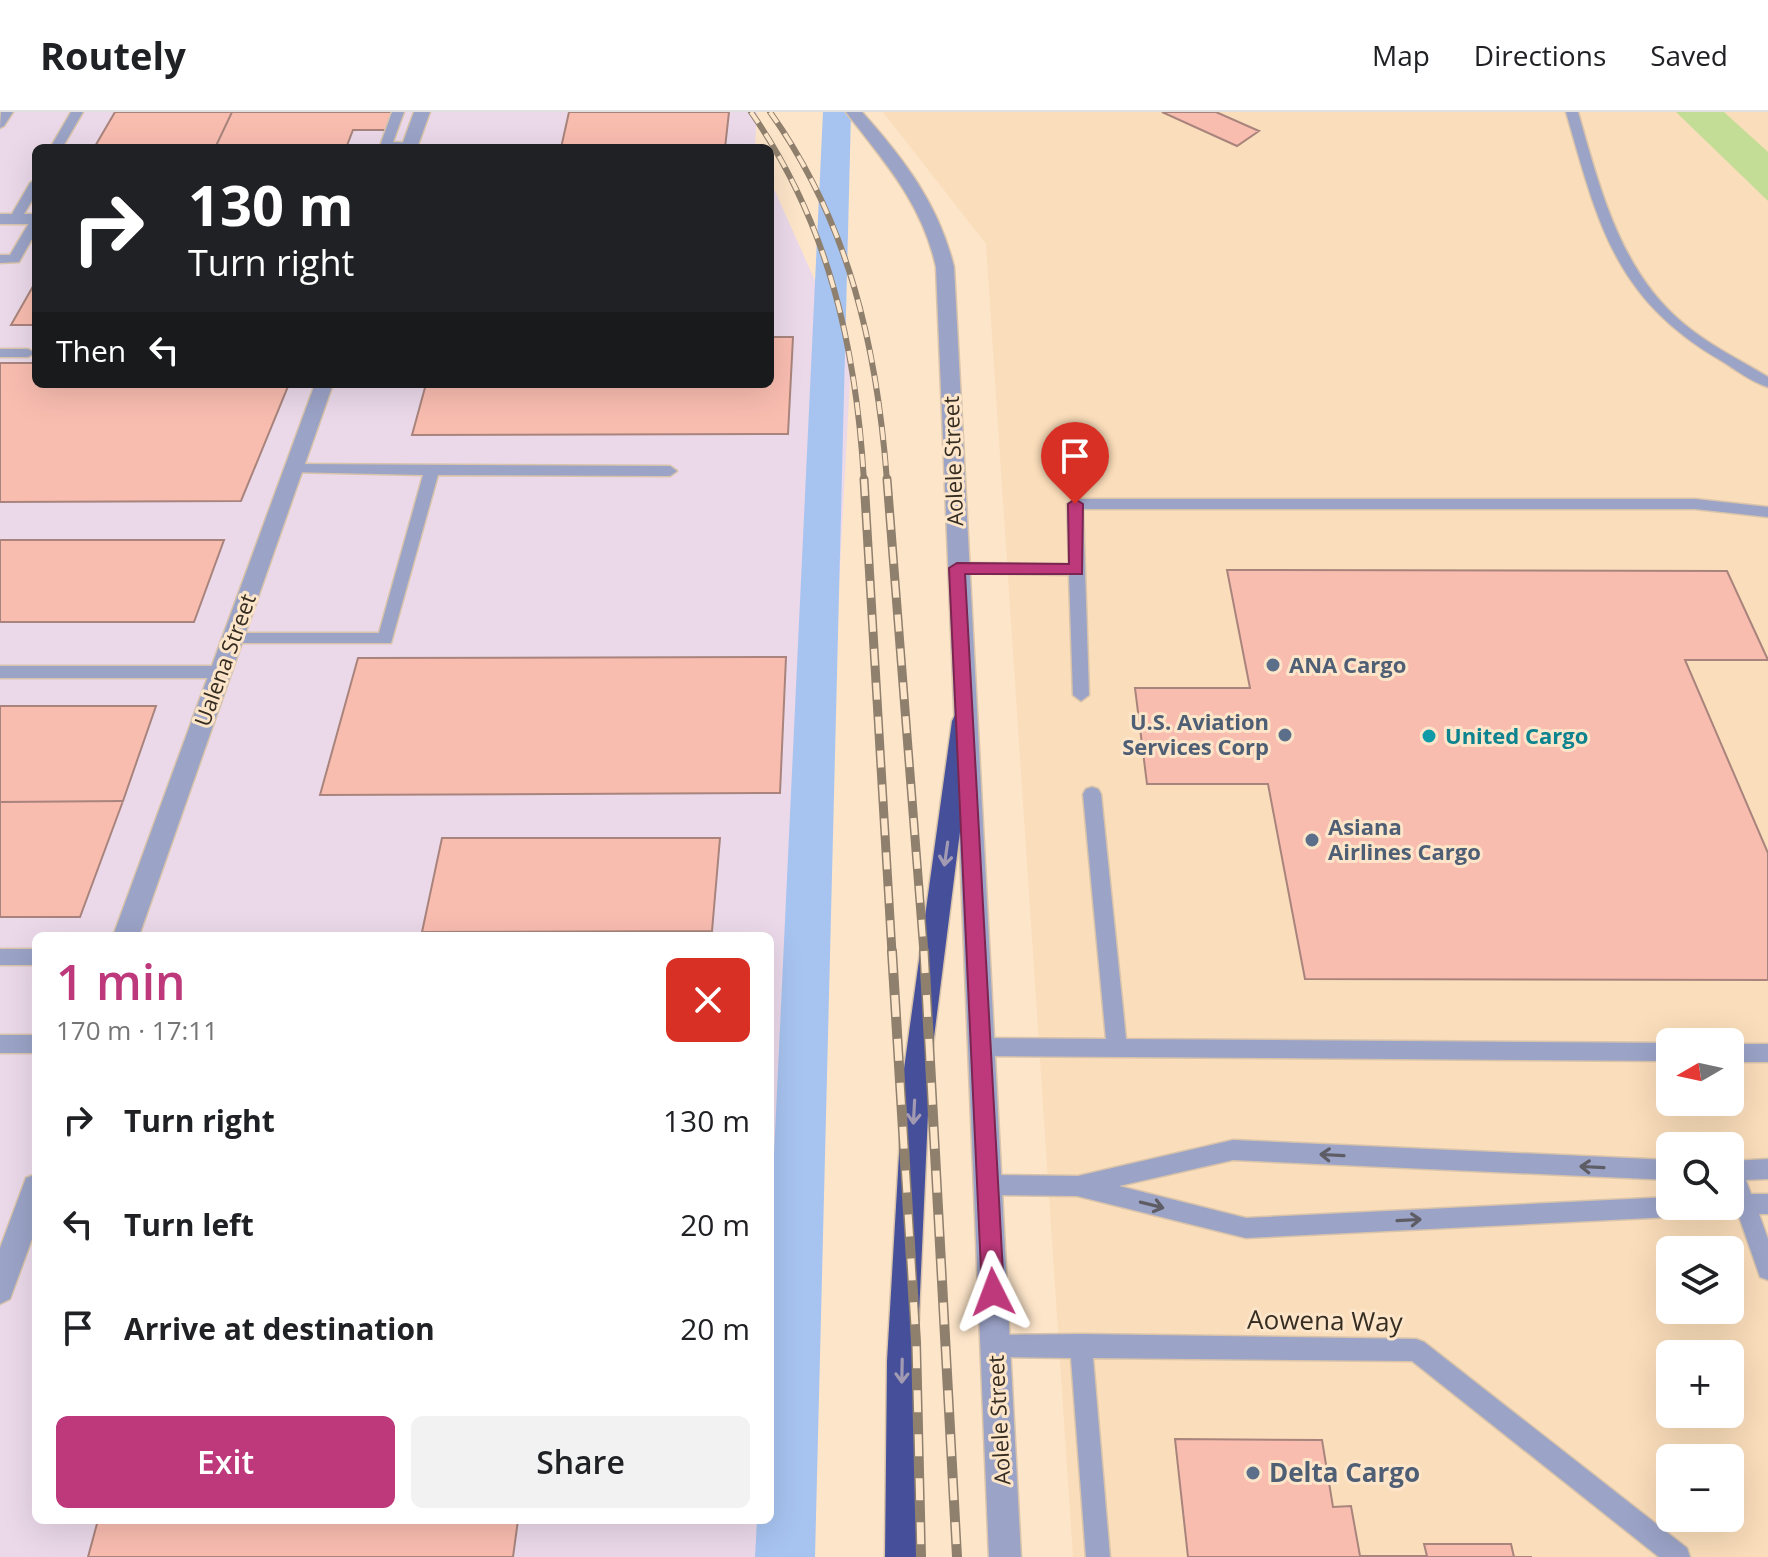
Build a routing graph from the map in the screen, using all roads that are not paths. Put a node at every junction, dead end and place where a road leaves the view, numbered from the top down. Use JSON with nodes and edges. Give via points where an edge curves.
{"nodes":[{"id":1,"x":7,"y":112,"type":"edge"},
{"id":2,"x":77,"y":112,"type":"edge"},
{"id":3,"x":398,"y":112,"type":"edge"},
{"id":4,"x":422,"y":112,"type":"edge"},
{"id":5,"x":854,"y":112,"type":"edge"},
{"id":6,"x":1572,"y":112,"type":"edge"},
{"id":7,"x":0,"y":124,"type":"edge"},
{"id":8,"x":58,"y":144,"type":"edge"},
{"id":9,"x":387,"y":144,"type":"edge"},
{"id":10,"x":411,"y":144,"type":"edge"},
{"id":11,"x":32,"y":188,"type":"edge"},
{"id":12,"x":8,"y":219,"type":"edge"},
{"id":13,"x":32,"y":220,"type":"edge"},
{"id":14,"x":32,"y":227,"type":"edge"},
{"id":15,"x":0,"y":259,"type":"edge"},
{"id":16,"x":0,"y":353,"type":"edge"},
{"id":17,"x":28,"y":353,"type":"dead end"},
{"id":18,"x":1768,"y":383,"type":"edge"},
{"id":19,"x":323,"y":388,"type":"edge"},
{"id":20,"x":294,"y":469,"type":"junction"},
{"id":21,"x":432,"y":469,"type":"junction"},
{"id":22,"x":670,"y":471,"type":"dead end"},
{"id":23,"x":1768,"y":512,"type":"edge"},
{"id":24,"x":957,"y":568,"type":"junction"},
{"id":25,"x":1077,"y":570,"type":"junction"},
{"id":26,"x":233,"y":639,"type":"junction"},
{"id":27,"x":0,"y":672,"type":"edge"},
{"id":28,"x":221,"y":672,"type":"junction"},
{"id":29,"x":1081,"y":695,"type":"dead end"},
{"id":30,"x":963,"y":721,"type":"junction"},
{"id":31,"x":1092,"y":794,"type":"dead end"},
{"id":32,"x":127,"y":932,"type":"edge"},
{"id":33,"x":0,"y":957,"type":"edge"},
{"id":34,"x":32,"y":957,"type":"edge"},
{"id":35,"x":0,"y":1044,"type":"edge"},
{"id":36,"x":32,"y":1044,"type":"edge"},
{"id":37,"x":979,"y":1047,"type":"junction"},
{"id":38,"x":1117,"y":1050,"type":"junction"},
{"id":39,"x":1656,"y":1052,"type":"edge"},
{"id":40,"x":1744,"y":1053,"type":"edge"},
{"id":41,"x":1768,"y":1053,"type":"edge"},
{"id":42,"x":1656,"y":1169,"type":"edge"},
{"id":43,"x":1768,"y":1169,"type":"edge"},
{"id":44,"x":1744,"y":1171,"type":"edge"},
{"id":45,"x":988,"y":1185,"type":"junction"},
{"id":46,"x":1077,"y":1186,"type":"junction"},
{"id":47,"x":32,"y":1198,"type":"edge"},
{"id":48,"x":1744,"y":1204,"type":"edge"},
{"id":49,"x":1768,"y":1204,"type":"edge"},
{"id":50,"x":1656,"y":1208,"type":"edge"},
{"id":51,"x":1744,"y":1219,"type":"edge"},
{"id":52,"x":1768,"y":1269,"type":"edge"},
{"id":53,"x":0,"y":1289,"type":"edge"},
{"id":54,"x":1081,"y":1345,"type":"junction"},
{"id":55,"x":996,"y":1346,"type":"junction"},
{"id":56,"x":901,"y":1557,"type":"edge"},
{"id":57,"x":1005,"y":1557,"type":"edge"},
{"id":58,"x":1098,"y":1557,"type":"edge"},
{"id":59,"x":1678,"y":1557,"type":"edge"}],
"edges":[{"from":1,"to":7,"type":"lane"},
{"from":2,"to":8,"type":"lane"},
{"from":3,"to":9,"type":"lane"},
{"from":4,"to":10,"type":"street"},
{"from":5,"to":24,"type":"street","name":"Aolele Street","via":[[920,194],[942,250]]},
{"from":6,"to":18,"type":"lane","via":[[1596,196],[1648,295],[1679,327]]},
{"from":11,"to":12,"type":"lane"},
{"from":12,"to":13,"type":"street"},
{"from":14,"to":15,"type":"lane","via":[[14,259]]},
{"from":16,"to":17,"type":"lane"},
{"from":19,"to":20,"type":"street","name":"Ualena Street"},
{"from":20,"to":21,"type":"lane"},
{"from":20,"to":26,"type":"street","name":"Ualena Street"},
{"from":21,"to":22,"type":"lane"},
{"from":21,"to":26,"type":"lane","via":[[385,639]]},
{"from":23,"to":25,"type":"lane","via":[[1695,504],[1075,504]]},
{"from":24,"to":25,"type":"lane"},
{"from":24,"to":30,"type":"street","name":"Aolele Street"},
{"from":25,"to":29,"type":"lane"},
{"from":26,"to":28,"type":"street","name":"Ualena Street"},
{"from":27,"to":28,"type":"lane"},
{"from":28,"to":32,"type":"street","name":"Ualena Street"},
{"from":30,"to":37,"type":"street","name":"Aolele Street"},
{"from":30,"to":56,"type":"highway","one_way":true,"via":[[917,1069],[902,1361]]},
{"from":31,"to":38,"type":"lane"},
{"from":33,"to":34,"type":"lane"},
{"from":35,"to":36,"type":"lane"},
{"from":37,"to":38,"type":"lane"},
{"from":37,"to":45,"type":"street","name":"Aolele Street"},
{"from":38,"to":39,"type":"lane"},
{"from":40,"to":41,"type":"lane"},
{"from":42,"to":46,"type":"lane","one_way":true,"via":[[1233,1150]]},
{"from":43,"to":44,"type":"lane"},
{"from":45,"to":46,"type":"lane"},
{"from":45,"to":55,"type":"street","name":"Aolele Street"},
{"from":46,"to":50,"type":"lane","one_way":true,"via":[[1246,1228]]},
{"from":47,"to":53,"type":"street"},
{"from":48,"to":49,"type":"lane"},
{"from":51,"to":52,"type":"lane"},
{"from":54,"to":55,"type":"lane","name":"Aowena Way"},
{"from":54,"to":58,"type":"lane"},
{"from":54,"to":59,"type":"lane","name":"Aowena Way","via":[[1416,1350]]},
{"from":55,"to":57,"type":"street","name":"Aolele Street"}]}
